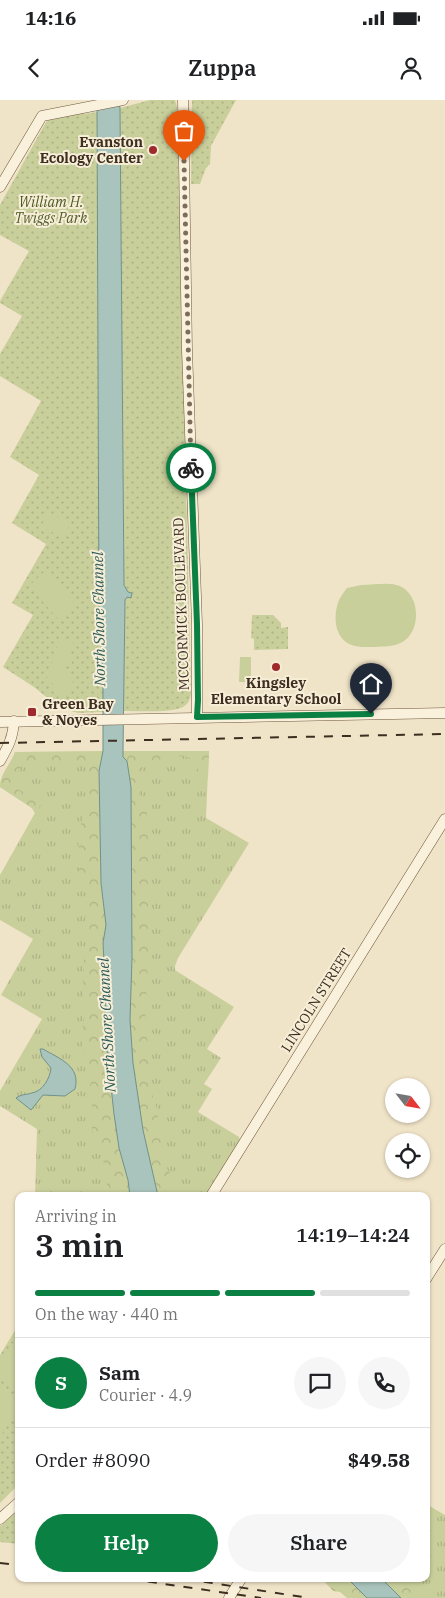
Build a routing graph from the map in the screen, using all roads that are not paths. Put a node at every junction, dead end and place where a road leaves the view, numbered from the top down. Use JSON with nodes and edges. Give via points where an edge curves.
{"nodes":[{"id":1,"x":123,"y":100,"type":"edge"},
{"id":2,"x":183,"y":100,"type":"edge"},
{"id":3,"x":0,"y":187,"type":"edge"},
{"id":4,"x":445,"y":713,"type":"edge"},
{"id":5,"x":197,"y":717,"type":"junction"},
{"id":6,"x":0,"y":722,"type":"edge"},
{"id":7,"x":14,"y":722,"type":"junction"},
{"id":8,"x":1,"y":760,"type":"edge"},
{"id":9,"x":445,"y":819,"type":"edge"},
{"id":10,"x":213,"y":1192,"type":"edge"},
{"id":11,"x":445,"y":1249,"type":"edge"},
{"id":12,"x":430,"y":1273,"type":"edge"},
{"id":13,"x":15,"y":1506,"type":"edge"},
{"id":14,"x":0,"y":1519,"type":"edge"},
{"id":15,"x":239,"y":1582,"type":"edge"},
{"id":16,"x":229,"y":1598,"type":"edge"}],
"edges":[{"from":1,"to":3,"type":"main road","via":[[42,116]]},
{"from":2,"to":5,"type":"main road","name":"MCCORMICK BOULEVARD"},
{"from":4,"to":5,"type":"main road"},
{"from":5,"to":7,"type":"main road"},
{"from":6,"to":7,"type":"main road"},
{"from":7,"to":8,"type":"main road","via":[[8,730]]},
{"from":9,"to":10,"type":"main road","name":"LINCOLN STREET"},
{"from":11,"to":12,"type":"main road"},
{"from":13,"to":14,"type":"main road"},
{"from":15,"to":16,"type":"main road"}]}
